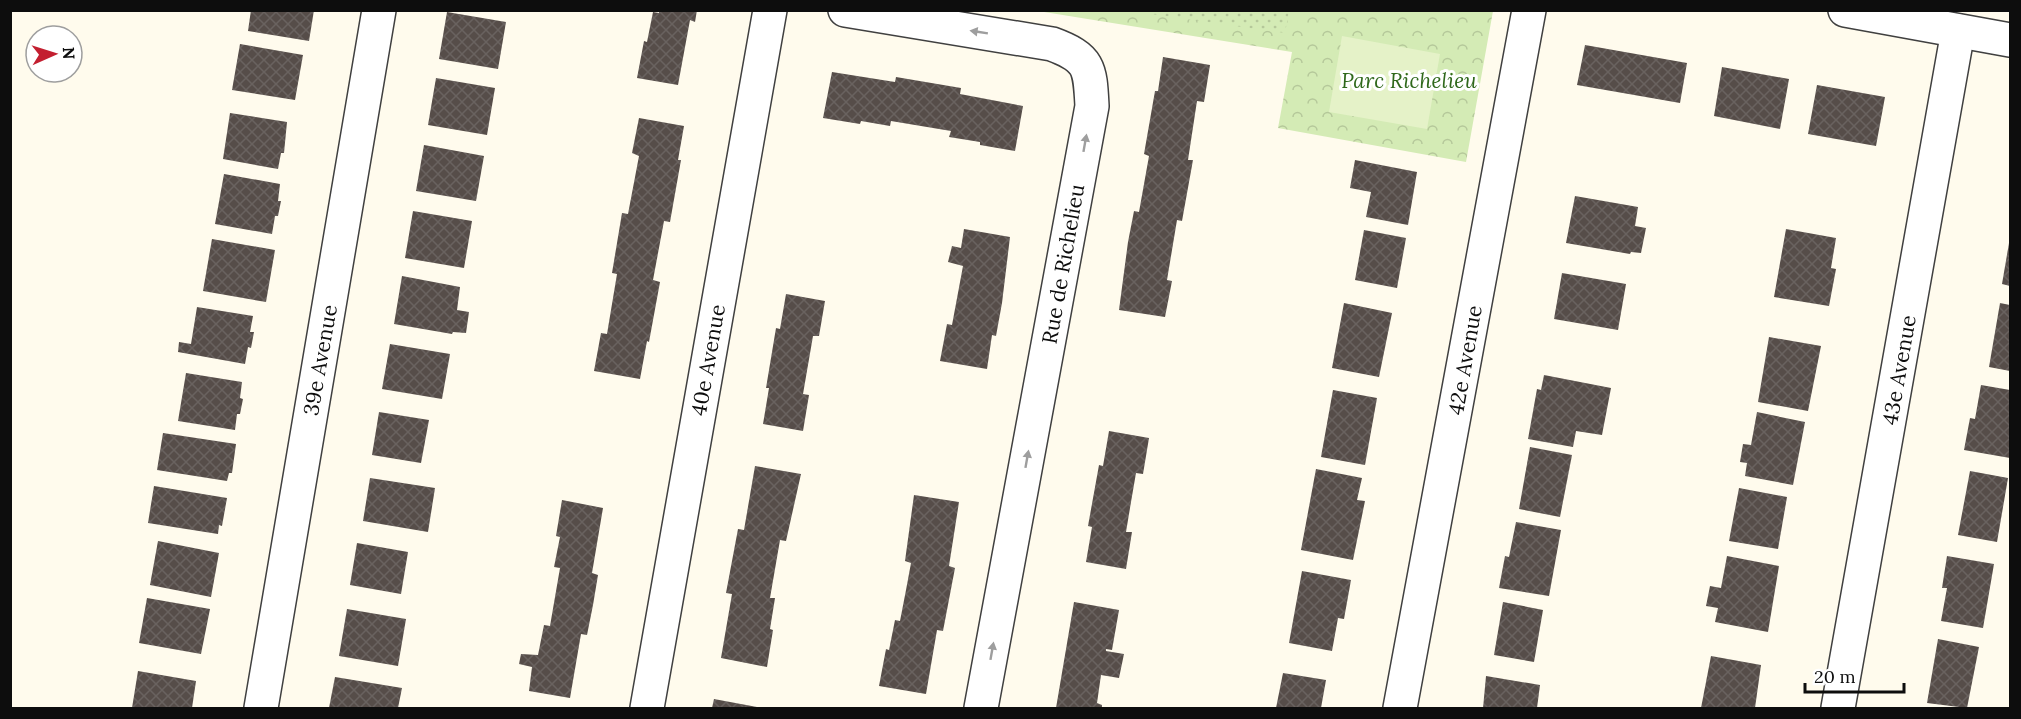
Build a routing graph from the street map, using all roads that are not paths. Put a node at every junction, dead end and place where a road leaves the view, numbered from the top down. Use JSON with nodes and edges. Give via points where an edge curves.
{"nodes":[{"id":1,"x":379,"y":10,"type":"edge"},
{"id":2,"x":770,"y":10,"type":"edge"},
{"id":3,"x":846,"y":10,"type":"edge"},
{"id":4,"x":1529,"y":10,"type":"edge"},
{"id":5,"x":1845,"y":10,"type":"edge"},
{"id":6,"x":1959,"y":31,"type":"junction"},
{"id":7,"x":2010,"y":40,"type":"edge"},
{"id":8,"x":261,"y":708,"type":"edge"},
{"id":9,"x":647,"y":708,"type":"edge"},
{"id":10,"x":981,"y":708,"type":"edge"},
{"id":11,"x":1400,"y":708,"type":"edge"},
{"id":12,"x":1838,"y":708,"type":"edge"}],
"edges":[{"from":1,"to":8,"type":"street","name":"39e Avenue"},
{"from":2,"to":9,"type":"street","name":"40e Avenue"},
{"from":10,"to":3,"type":"street","name":"Rue de Richelieu","one_way":true,"via":[[1092,106],[1091,81],[1085,62],[1072,51],[1052,44]]},
{"from":4,"to":11,"type":"street","name":"42e Avenue"},
{"from":5,"to":6,"type":"street"},
{"from":6,"to":7,"type":"street"},
{"from":6,"to":12,"type":"street","name":"43e Avenue"}]}
